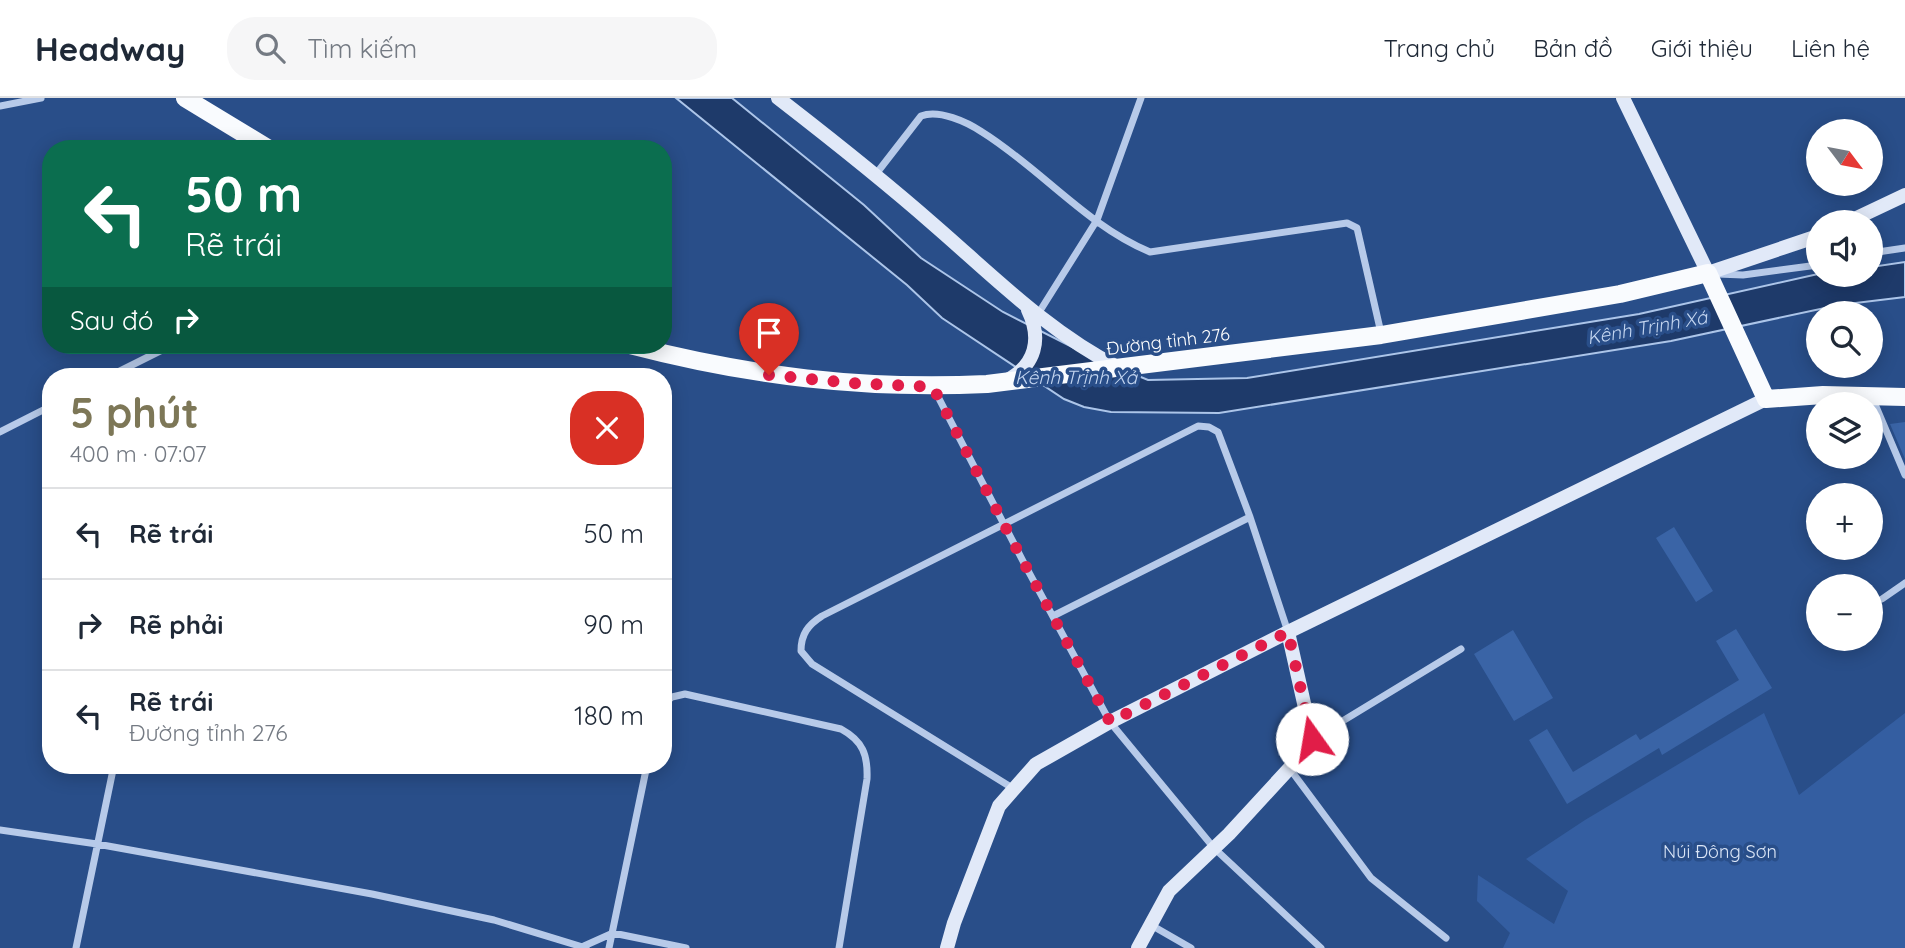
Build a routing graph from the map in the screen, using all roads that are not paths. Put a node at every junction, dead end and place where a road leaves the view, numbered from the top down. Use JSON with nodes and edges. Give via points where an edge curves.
{"nodes":[{"id":1,"x":41,"y":98,"type":"edge"},
{"id":2,"x":185,"y":98,"type":"edge"},
{"id":3,"x":778,"y":98,"type":"edge"},
{"id":4,"x":1141,"y":98,"type":"edge"},
{"id":5,"x":1623,"y":98,"type":"edge"},
{"id":6,"x":0,"y":106,"type":"edge"},
{"id":7,"x":254,"y":140,"type":"edge"},
{"id":8,"x":876,"y":174,"type":"junction"},
{"id":9,"x":1905,"y":195,"type":"edge"},
{"id":10,"x":1873,"y":210,"type":"edge"},
{"id":11,"x":1097,"y":220,"type":"junction"},
{"id":12,"x":1806,"y":240,"type":"edge"},
{"id":13,"x":1905,"y":248,"type":"edge"},
{"id":14,"x":1883,"y":251,"type":"edge"},
{"id":15,"x":1806,"y":267,"type":"edge"},
{"id":16,"x":1708,"y":273,"type":"junction"},
{"id":17,"x":1032,"y":310,"type":"junction"},
{"id":18,"x":1381,"y":335,"type":"junction"},
{"id":19,"x":154,"y":354,"type":"edge"},
{"id":20,"x":672,"y":354,"type":"edge"},
{"id":21,"x":126,"y":368,"type":"edge"},
{"id":22,"x":1120,"y":368,"type":"junction"},
{"id":23,"x":1004,"y":382,"type":"junction"},
{"id":24,"x":933,"y":387,"type":"junction"},
{"id":25,"x":1806,"y":396,"type":"edge"},
{"id":26,"x":1883,"y":396,"type":"edge"},
{"id":27,"x":1905,"y":397,"type":"edge"},
{"id":28,"x":1766,"y":398,"type":"junction"},
{"id":29,"x":42,"y":411,"type":"edge"},
{"id":30,"x":1883,"y":422,"type":"edge"},
{"id":31,"x":0,"y":432,"type":"edge"},
{"id":32,"x":1905,"y":475,"type":"edge"},
{"id":33,"x":1250,"y":517,"type":"junction"},
{"id":34,"x":1003,"y":523,"type":"junction"},
{"id":35,"x":1905,"y":583,"type":"edge"},
{"id":36,"x":1883,"y":598,"type":"edge"},
{"id":37,"x":1053,"y":616,"type":"junction"},
{"id":38,"x":1288,"y":632,"type":"junction"},
{"id":39,"x":1461,"y":649,"type":"dead end"},
{"id":40,"x":672,"y":697,"type":"edge"},
{"id":41,"x":1110,"y":722,"type":"junction"},
{"id":42,"x":1312,"y":739,"type":"junction"},
{"id":43,"x":1290,"y":769,"type":"junction"},
{"id":44,"x":112,"y":774,"type":"edge"},
{"id":45,"x":645,"y":774,"type":"edge"},
{"id":46,"x":1014,"y":789,"type":"junction"},
{"id":47,"x":0,"y":830,"type":"edge"},
{"id":48,"x":97,"y":844,"type":"junction"},
{"id":49,"x":1214,"y":848,"type":"junction"},
{"id":50,"x":1150,"y":924,"type":"junction"},
{"id":51,"x":613,"y":933,"type":"junction"},
{"id":52,"x":1446,"y":938,"type":"dead end"},
{"id":53,"x":585,"y":947,"type":"edge"},
{"id":54,"x":76,"y":948,"type":"edge"},
{"id":55,"x":609,"y":948,"type":"edge"},
{"id":56,"x":686,"y":948,"type":"edge"},
{"id":57,"x":839,"y":948,"type":"edge"},
{"id":58,"x":947,"y":948,"type":"edge"},
{"id":59,"x":1138,"y":948,"type":"edge"},
{"id":60,"x":1191,"y":948,"type":"edge"},
{"id":61,"x":1321,"y":948,"type":"edge"}],
"edges":[{"from":1,"to":6,"type":"street"},
{"from":2,"to":7,"type":"main road"},
{"from":3,"to":8,"type":"main road"},
{"from":4,"to":11,"type":"street"},
{"from":5,"to":16,"type":"main road"},
{"from":8,"to":11,"type":"street","via":[[921,116],[936,113],[982,132]]},
{"from":8,"to":17,"type":"main road"},
{"from":9,"to":10,"type":"main road"},
{"from":11,"to":17,"type":"street"},
{"from":11,"to":18,"type":"street","via":[[1150,252],[1347,223],[1357,228]]},
{"from":12,"to":16,"type":"main road"},
{"from":13,"to":14,"type":"street"},
{"from":15,"to":16,"type":"street","via":[[1743,275]]},
{"from":16,"to":18,"type":"main road","name":"Đường tỉnh 276","via":[[1620,294]]},
{"from":16,"to":28,"type":"main road"},
{"from":17,"to":22,"type":"main road","via":[[1078,346]]},
{"from":17,"to":23,"type":"main road","via":[[1035,348],[1019,373]]},
{"from":18,"to":22,"type":"main road","name":"Đường tỉnh 276"},
{"from":19,"to":21,"type":"street"},
{"from":20,"to":24,"type":"main road","name":"Đường tỉnh 276","via":[[769,375]]},
{"from":22,"to":23,"type":"main road","name":"Đường tỉnh 276"},
{"from":23,"to":24,"type":"main road","name":"Đường tỉnh 276"},
{"from":24,"to":34,"type":"street"},
{"from":25,"to":28,"type":"main road"},
{"from":26,"to":27,"type":"main road"},
{"from":28,"to":38,"type":"main road"},
{"from":29,"to":31,"type":"street"},
{"from":30,"to":32,"type":"street"},
{"from":33,"to":34,"type":"street","via":[[1218,432],[1198,426]]},
{"from":33,"to":37,"type":"street"},
{"from":33,"to":38,"type":"street"},
{"from":34,"to":37,"type":"street"},
{"from":34,"to":46,"type":"street","via":[[822,616],[801,638],[801,651],[812,664]]},
{"from":35,"to":36,"type":"street"},
{"from":37,"to":41,"type":"street"},
{"from":38,"to":41,"type":"main road"},
{"from":38,"to":42,"type":"main road"},
{"from":39,"to":42,"type":"street"},
{"from":40,"to":57,"type":"street","via":[[685,695],[841,729],[862,745],[867,779]]},
{"from":41,"to":46,"type":"main road","via":[[1036,764]]},
{"from":41,"to":49,"type":"street"},
{"from":42,"to":43,"type":"main road"},
{"from":43,"to":49,"type":"main road"},
{"from":43,"to":52,"type":"street","via":[[1371,878]]},
{"from":44,"to":48,"type":"street"},
{"from":45,"to":51,"type":"street"},
{"from":46,"to":58,"type":"main road","via":[[999,806]]},
{"from":47,"to":48,"type":"street"},
{"from":48,"to":53,"type":"street","via":[[372,894],[494,920]]},
{"from":48,"to":54,"type":"street"},
{"from":49,"to":50,"type":"main road","via":[[1169,891]]},
{"from":49,"to":61,"type":"street"},
{"from":50,"to":59,"type":"main road"},
{"from":50,"to":60,"type":"street"},
{"from":51,"to":53,"type":"street"},
{"from":51,"to":55,"type":"street"},
{"from":51,"to":56,"type":"street"}]}
